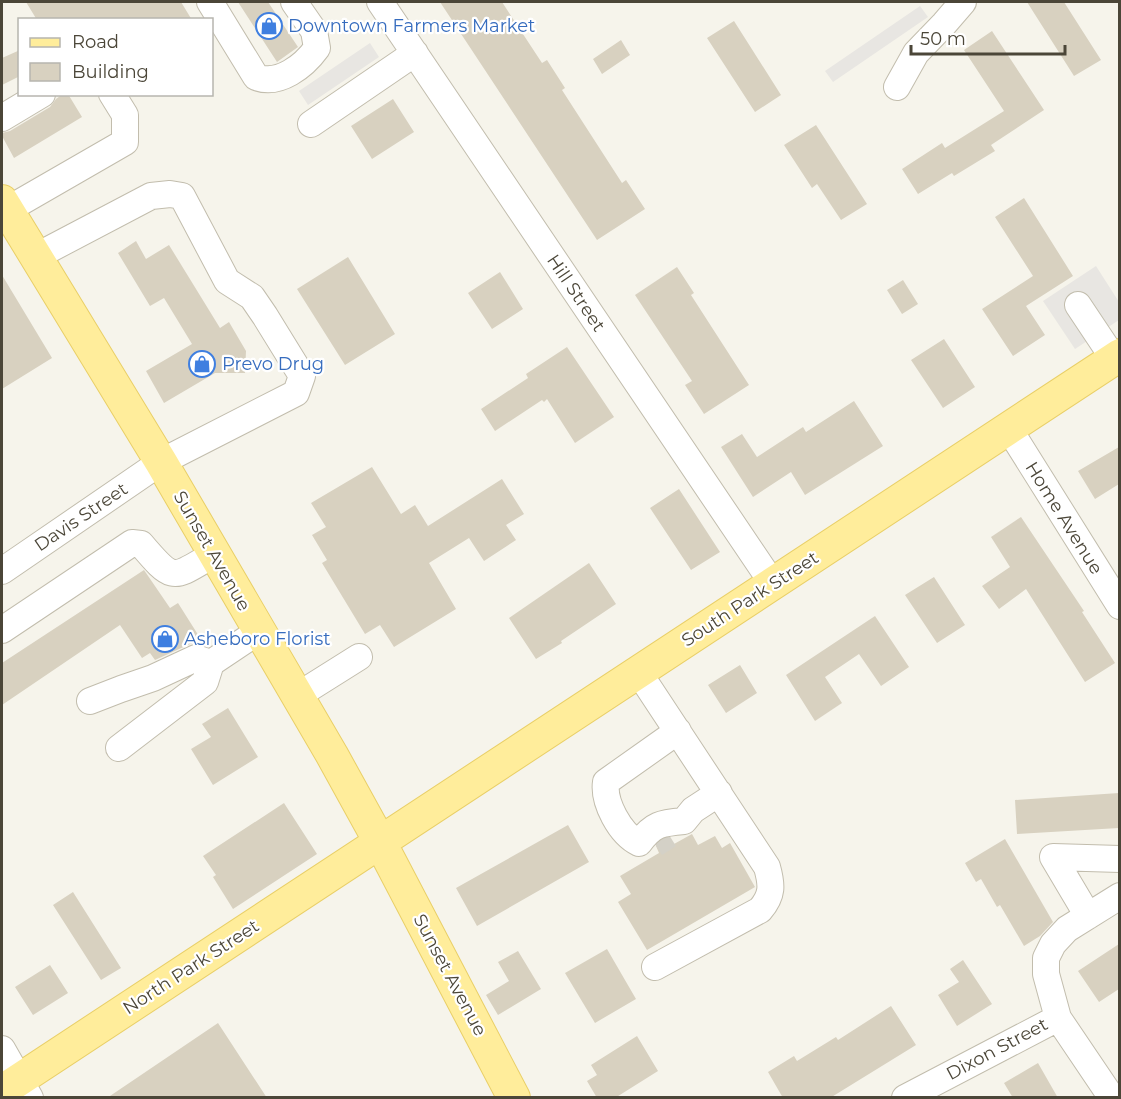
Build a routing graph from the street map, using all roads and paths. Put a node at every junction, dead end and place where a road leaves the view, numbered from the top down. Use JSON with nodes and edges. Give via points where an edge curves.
{"nodes":[{"id":1,"x":210,"y":2,"type":"edge"},
{"id":2,"x":294,"y":2,"type":"edge"},
{"id":3,"x":380,"y":2,"type":"edge"},
{"id":4,"x":963,"y":2,"type":"edge"},
{"id":5,"x":415,"y":53,"type":"junction"},
{"id":6,"x":897,"y":87,"type":"dead end"},
{"id":7,"x":39,"y":96,"type":"edge"},
{"id":8,"x":113,"y":96,"type":"edge"},
{"id":9,"x":2,"y":118,"type":"edge"},
{"id":10,"x":312,"y":124,"type":"dead end"},
{"id":11,"x":4,"y":206,"type":"edge"},
{"id":12,"x":35,"y":256,"type":"junction"},
{"id":13,"x":1078,"y":305,"type":"dead end"},
{"id":14,"x":1117,"y":357,"type":"edge"},
{"id":15,"x":1008,"y":429,"type":"junction"},
{"id":16,"x":160,"y":462,"type":"junction"},
{"id":17,"x":214,"y":554,"type":"junction"},
{"id":18,"x":2,"y":571,"type":"edge"},
{"id":19,"x":773,"y":584,"type":"junction"},
{"id":20,"x":1119,"y":606,"type":"edge"},
{"id":21,"x":2,"y":630,"type":"edge"},
{"id":22,"x":259,"y":631,"type":"junction"},
{"id":23,"x":359,"y":657,"type":"dead end"},
{"id":24,"x":211,"y":663,"type":"junction"},
{"id":25,"x":639,"y":673,"type":"junction"},
{"id":26,"x":297,"y":696,"type":"junction"},
{"id":27,"x":90,"y":701,"type":"dead end"},
{"id":28,"x":678,"y":731,"type":"junction"},
{"id":29,"x":118,"y":748,"type":"dead end"},
{"id":30,"x":719,"y":793,"type":"junction"},
{"id":31,"x":380,"y":842,"type":"junction"},
{"id":32,"x":1119,"y":859,"type":"edge"},
{"id":33,"x":1119,"y":896,"type":"edge"},
{"id":34,"x":1088,"y":916,"type":"junction"},
{"id":35,"x":655,"y":967,"type":"dead end"},
{"id":36,"x":1058,"y":1018,"type":"junction"},
{"id":37,"x":2,"y":1049,"type":"edge"},
{"id":38,"x":17,"y":1089,"type":"edge"},
{"id":39,"x":514,"y":1098,"type":"edge"},
{"id":40,"x":905,"y":1098,"type":"edge"},
{"id":41,"x":1112,"y":1098,"type":"edge"}],
"edges":[{"from":1,"to":2,"type":"street","via":[[256,77],[264,80],[293,70],[309,60],[317,48],[314,31]]},
{"from":3,"to":5,"type":"street","name":"Hill Street"},
{"from":4,"to":6,"type":"street","via":[[916,53]]},
{"from":5,"to":10,"type":"street"},
{"from":5,"to":19,"type":"street","name":"Hill Street"},
{"from":7,"to":9,"type":"street"},
{"from":8,"to":11,"type":"street","via":[[125,115],[125,142]]},
{"from":11,"to":12,"type":"main road","name":"Sunset Avenue"},
{"from":12,"to":16,"type":"main road","name":"Sunset Avenue"},
{"from":12,"to":16,"type":"street","name":"Davis Street","via":[[151,196],[182,196],[227,281],[252,297],[302,376],[296,393]]},
{"from":13,"to":14,"type":"street"},
{"from":14,"to":15,"type":"main road","name":"South Park Street"},
{"from":15,"to":19,"type":"main road","name":"South Park Street"},
{"from":15,"to":20,"type":"street","name":"Home Avenue"},
{"from":16,"to":17,"type":"main road","name":"Sunset Avenue"},
{"from":16,"to":18,"type":"street","name":"Davis Street"},
{"from":17,"to":21,"type":"street","via":[[180,574],[166,572],[141,544],[132,543]]},
{"from":17,"to":22,"type":"main road","name":"Sunset Avenue"},
{"from":19,"to":25,"type":"main road","name":"South Park Street"},
{"from":22,"to":24,"type":"street"},
{"from":22,"to":26,"type":"main road","name":"Sunset Avenue"},
{"from":23,"to":26,"type":"street"},
{"from":24,"to":27,"type":"street","via":[[196,658]]},
{"from":24,"to":29,"type":"street","via":[[205,682]]},
{"from":25,"to":28,"type":"street"},
{"from":25,"to":31,"type":"main road","name":"South Park Street"},
{"from":26,"to":31,"type":"main road","name":"Sunset Avenue"},
{"from":28,"to":30,"type":"street"},
{"from":28,"to":30,"type":"street","via":[[606,782],[619,827],[630,839],[662,836]]},
{"from":30,"to":35,"type":"street","via":[[767,867],[771,891],[767,902],[753,916]]},
{"from":31,"to":38,"type":"main road","name":"North Park Street"},
{"from":31,"to":39,"type":"main road","name":"Sunset Avenue"},
{"from":32,"to":34,"type":"street","via":[[1053,857]]},
{"from":33,"to":34,"type":"street"},
{"from":34,"to":36,"type":"street","via":[[1067,929],[1046,958],[1046,974]]},
{"from":36,"to":40,"type":"street","name":"Dixon Street"},
{"from":36,"to":41,"type":"street"},
{"from":37,"to":38,"type":"street"}]}
